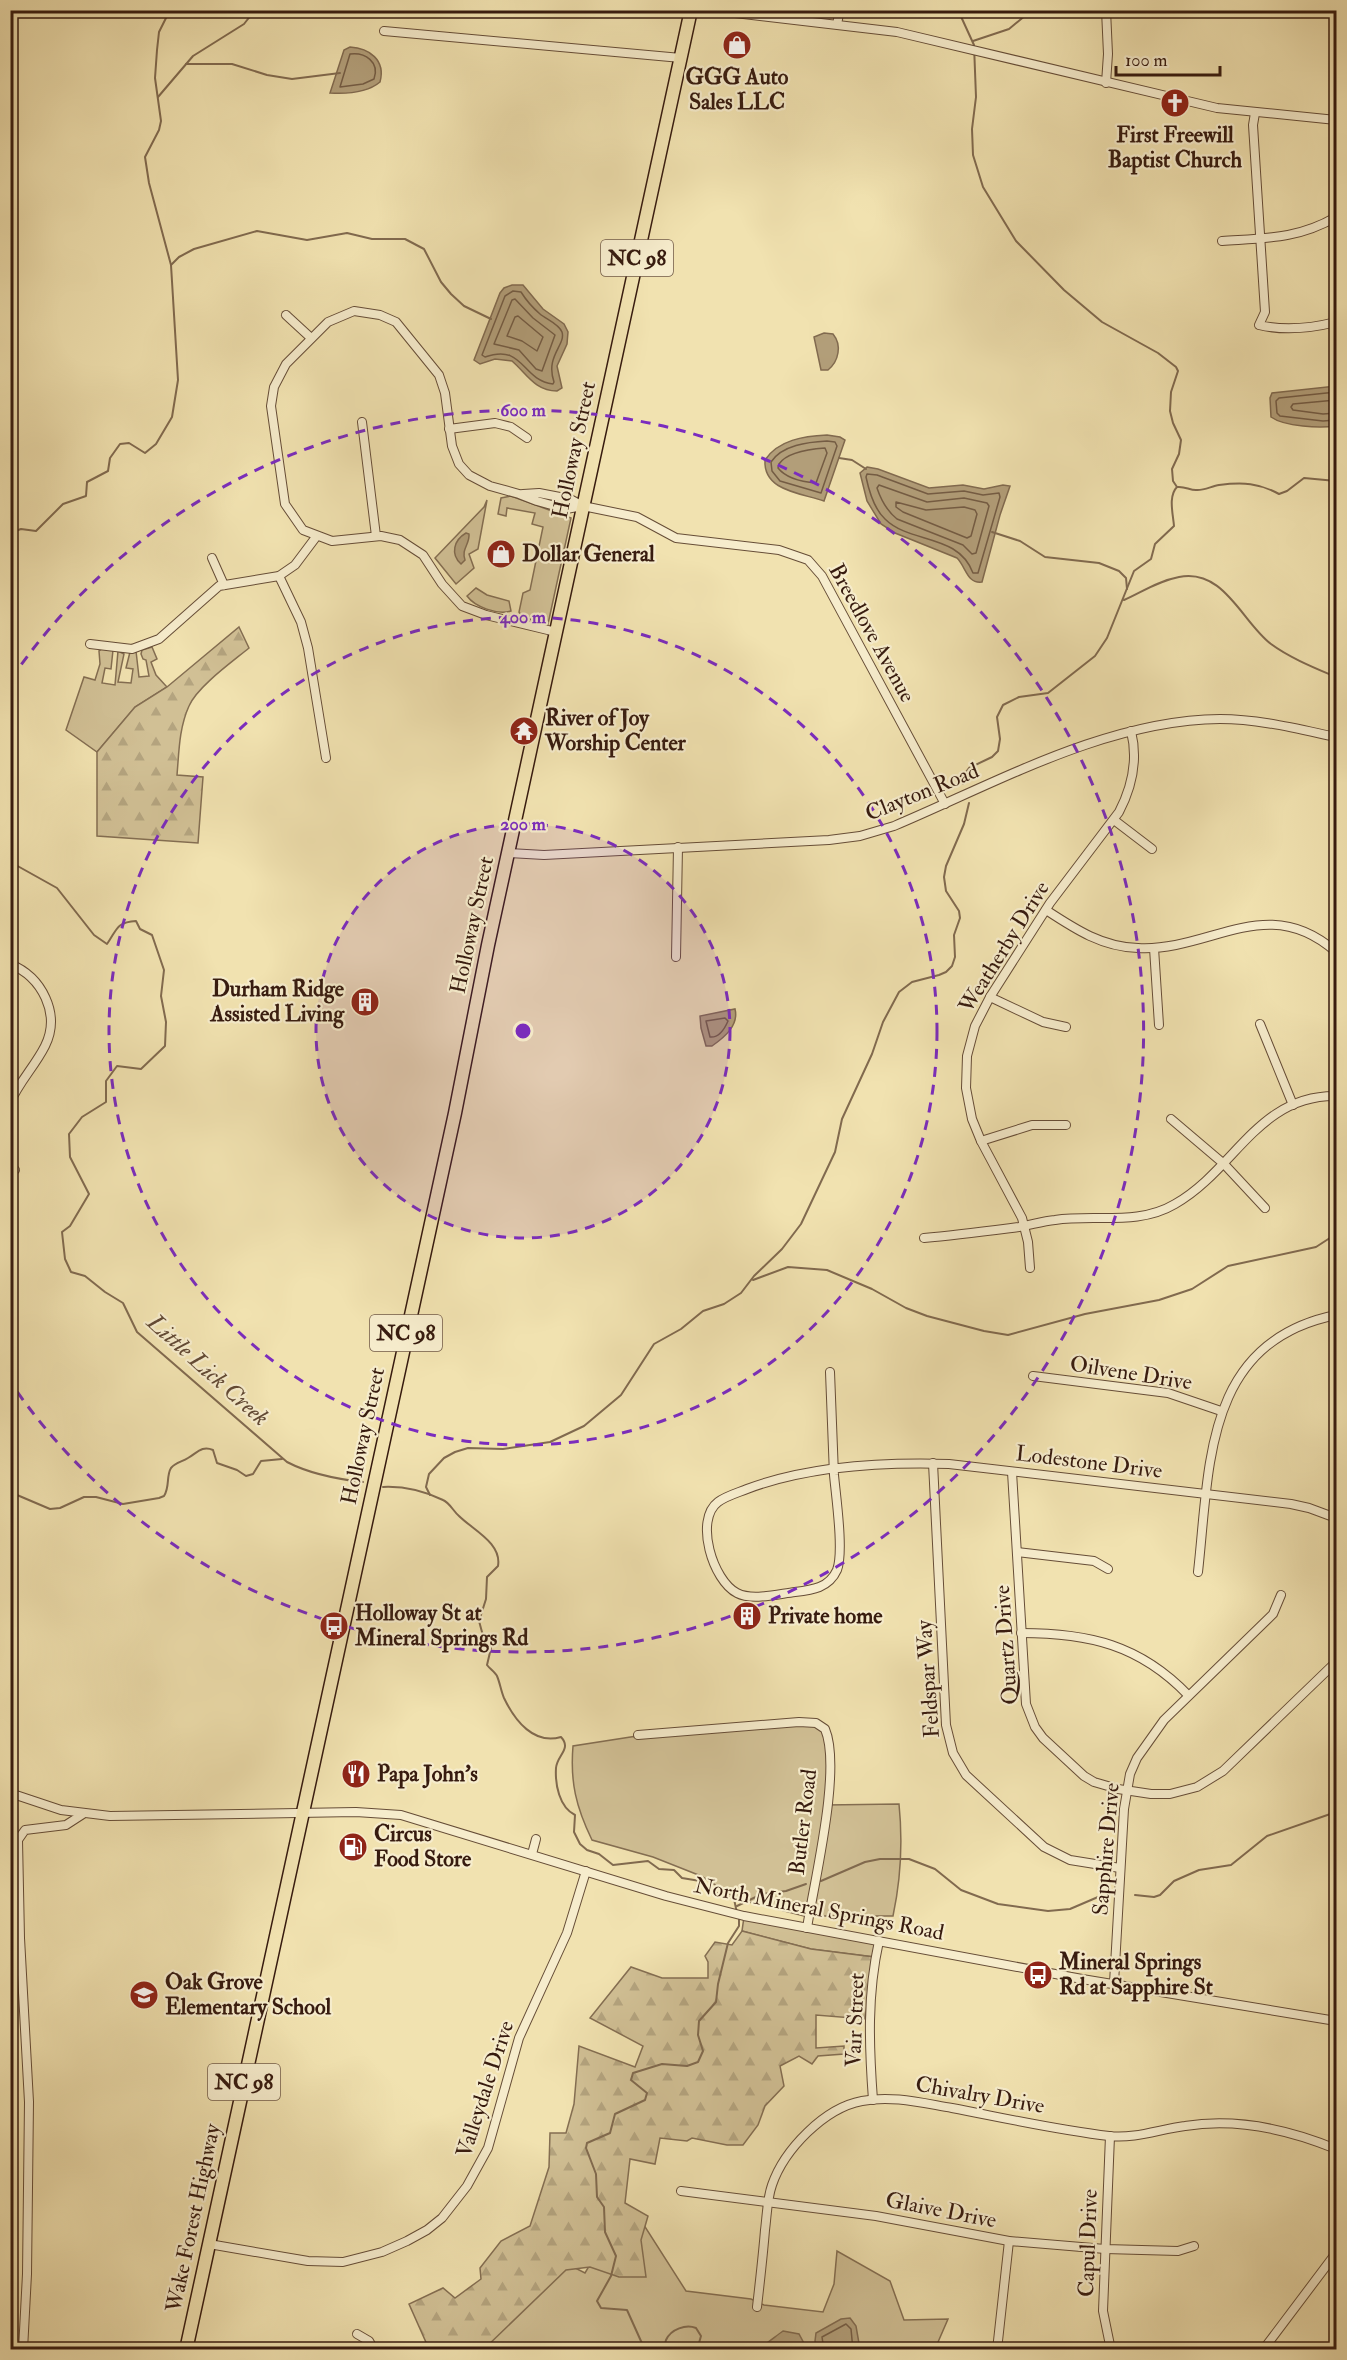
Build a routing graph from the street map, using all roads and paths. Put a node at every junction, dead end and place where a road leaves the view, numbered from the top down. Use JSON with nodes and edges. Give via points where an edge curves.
{"nodes":[{"id":1,"x":691,"y":10,"type":"edge"},
{"id":2,"x":710,"y":10,"type":"edge"},
{"id":3,"x":840,"y":10,"type":"edge"},
{"id":4,"x":1106,"y":10,"type":"edge"},
{"id":5,"x":837,"y":24,"type":"junction"},
{"id":6,"x":384,"y":31,"type":"dead end"},
{"id":7,"x":681,"y":57,"type":"junction"},
{"id":8,"x":1106,"y":83,"type":"junction"},
{"id":9,"x":1255,"y":113,"type":"junction"},
{"id":10,"x":1336,"y":120,"type":"edge"},
{"id":11,"x":1336,"y":217,"type":"edge"},
{"id":12,"x":1260,"y":238,"type":"junction"},
{"id":13,"x":1222,"y":241,"type":"dead end"},
{"id":14,"x":286,"y":315,"type":"dead end"},
{"id":15,"x":1336,"y":322,"type":"edge"},
{"id":16,"x":311,"y":338,"type":"junction"},
{"id":17,"x":362,"y":422,"type":"dead end"},
{"id":18,"x":449,"y":429,"type":"junction"},
{"id":19,"x":527,"y":438,"type":"dead end"},
{"id":20,"x":583,"y":506,"type":"junction"},
{"id":21,"x":376,"y":536,"type":"junction"},
{"id":22,"x":316,"y":537,"type":"junction"},
{"id":23,"x":212,"y":558,"type":"dead end"},
{"id":24,"x":279,"y":576,"type":"junction"},
{"id":25,"x":224,"y":585,"type":"junction"},
{"id":26,"x":556,"y":632,"type":"junction"},
{"id":27,"x":90,"y":644,"type":"dead end"},
{"id":28,"x":1131,"y":731,"type":"junction"},
{"id":29,"x":1336,"y":737,"type":"edge"},
{"id":30,"x":326,"y":758,"type":"dead end"},
{"id":31,"x":945,"y":804,"type":"junction"},
{"id":32,"x":1114,"y":820,"type":"junction"},
{"id":33,"x":678,"y":847,"type":"junction"},
{"id":34,"x":1152,"y":849,"type":"dead end"},
{"id":35,"x":509,"y":853,"type":"junction"},
{"id":36,"x":1046,"y":910,"type":"junction"},
{"id":37,"x":1154,"y":948,"type":"junction"},
{"id":38,"x":1336,"y":952,"type":"edge"},
{"id":39,"x":676,"y":957,"type":"dead end"},
{"id":40,"x":10,"y":964,"type":"edge"},
{"id":41,"x":990,"y":997,"type":"junction"},
{"id":42,"x":1260,"y":1024,"type":"dead end"},
{"id":43,"x":1159,"y":1025,"type":"dead end"},
{"id":44,"x":1065,"y":1027,"type":"dead end"},
{"id":45,"x":1336,"y":1096,"type":"edge"},
{"id":46,"x":11,"y":1099,"type":"edge"},
{"id":47,"x":1293,"y":1104,"type":"junction"},
{"id":48,"x":1171,"y":1119,"type":"dead end"},
{"id":49,"x":1066,"y":1125,"type":"dead end"},
{"id":50,"x":981,"y":1141,"type":"junction"},
{"id":51,"x":1224,"y":1164,"type":"junction"},
{"id":52,"x":1265,"y":1208,"type":"dead end"},
{"id":53,"x":1025,"y":1226,"type":"junction"},
{"id":54,"x":924,"y":1238,"type":"dead end"},
{"id":55,"x":1030,"y":1268,"type":"dead end"},
{"id":56,"x":1336,"y":1315,"type":"edge"},
{"id":57,"x":830,"y":1372,"type":"dead end"},
{"id":58,"x":1033,"y":1376,"type":"dead end"},
{"id":59,"x":1221,"y":1411,"type":"junction"},
{"id":60,"x":933,"y":1463,"type":"junction"},
{"id":61,"x":834,"y":1469,"type":"junction"},
{"id":62,"x":1012,"y":1472,"type":"junction"},
{"id":63,"x":1207,"y":1494,"type":"junction"},
{"id":64,"x":1336,"y":1518,"type":"edge"},
{"id":65,"x":1017,"y":1552,"type":"junction"},
{"id":66,"x":1108,"y":1569,"type":"dead end"},
{"id":67,"x":1198,"y":1572,"type":"dead end"},
{"id":68,"x":1281,"y":1596,"type":"dead end"},
{"id":69,"x":1021,"y":1633,"type":"junction"},
{"id":70,"x":1336,"y":1662,"type":"edge"},
{"id":71,"x":1188,"y":1695,"type":"junction"},
{"id":72,"x":638,"y":1735,"type":"dead end"},
{"id":73,"x":1126,"y":1791,"type":"junction"},
{"id":74,"x":10,"y":1793,"type":"edge"},
{"id":75,"x":83,"y":1814,"type":"junction"},
{"id":76,"x":302,"y":1814,"type":"junction"},
{"id":77,"x":536,"y":1839,"type":"dead end"},
{"id":78,"x":532,"y":1854,"type":"junction"},
{"id":79,"x":1120,"y":1868,"type":"junction"},
{"id":80,"x":586,"y":1871,"type":"junction"},
{"id":81,"x":807,"y":1929,"type":"junction"},
{"id":82,"x":879,"y":1941,"type":"junction"},
{"id":83,"x":1114,"y":1983,"type":"junction"},
{"id":84,"x":1336,"y":2021,"type":"edge"},
{"id":85,"x":873,"y":2100,"type":"junction"},
{"id":86,"x":1110,"y":2136,"type":"junction"},
{"id":87,"x":1336,"y":2149,"type":"edge"},
{"id":88,"x":681,"y":2191,"type":"dead end"},
{"id":89,"x":768,"y":2203,"type":"junction"},
{"id":90,"x":1009,"y":2241,"type":"junction"},
{"id":91,"x":209,"y":2244,"type":"junction"},
{"id":92,"x":1194,"y":2246,"type":"dead end"},
{"id":93,"x":1105,"y":2249,"type":"junction"},
{"id":94,"x":1336,"y":2253,"type":"edge"},
{"id":95,"x":757,"y":2307,"type":"dead end"},
{"id":96,"x":357,"y":2334,"type":"dead end"},
{"id":97,"x":23,"y":2349,"type":"edge"},
{"id":98,"x":186,"y":2349,"type":"edge"},
{"id":99,"x":374,"y":2349,"type":"edge"},
{"id":100,"x":997,"y":2349,"type":"edge"},
{"id":101,"x":1111,"y":2349,"type":"edge"},
{"id":102,"x":1263,"y":2349,"type":"edge"}],
"edges":[{"from":1,"to":7,"type":"highway","name":"Holloway Street","number":"NC 98"},
{"from":2,"to":5,"type":"street"},
{"from":3,"to":5,"type":"street"},
{"from":4,"to":8,"type":"street"},
{"from":5,"to":8,"type":"street","via":[[925,38]]},
{"from":6,"to":7,"type":"street"},
{"from":7,"to":20,"type":"highway","name":"Holloway Street","number":"NC 98"},
{"from":8,"to":9,"type":"street"},
{"from":9,"to":10,"type":"street"},
{"from":9,"to":12,"type":"street"},
{"from":11,"to":12,"type":"street","via":[[1296,235]]},
{"from":12,"to":13,"type":"street"},
{"from":12,"to":15,"type":"street","via":[[1265,312],[1259,326],[1278,329]]},
{"from":14,"to":16,"type":"street"},
{"from":16,"to":18,"type":"street","name":"Breedlove Avenue","via":[[328,322],[354,311],[396,322],[439,375]]},
{"from":16,"to":22,"type":"street","name":"Breedlove Avenue","via":[[286,364],[274,387],[271,406],[285,504],[303,530]]},
{"from":17,"to":21,"type":"street"},
{"from":18,"to":19,"type":"street","via":[[495,423],[511,427]]},
{"from":18,"to":20,"type":"street","name":"Breedlove Avenue","via":[[459,464],[470,475],[490,486],[566,509]]},
{"from":20,"to":26,"type":"highway","name":"Holloway Street","number":"NC 98"},
{"from":20,"to":31,"type":"street","name":"Breedlove Avenue","via":[[642,518],[676,538],[780,550],[807,560],[822,576]]},
{"from":21,"to":22,"type":"street","via":[[332,541]]},
{"from":21,"to":26,"type":"street","via":[[400,540],[416,549],[462,606]]},
{"from":22,"to":24,"type":"street","via":[[296,565]]},
{"from":23,"to":25,"type":"street"},
{"from":24,"to":25,"type":"street"},
{"from":24,"to":30,"type":"street","via":[[301,622],[308,648]]},
{"from":25,"to":27,"type":"street","via":[[201,600],[159,639],[132,649]]},
{"from":26,"to":35,"type":"highway","name":"Holloway Street","number":"NC 98"},
{"from":28,"to":29,"type":"street","name":"Clayton Road","via":[[1185,721],[1231,720]]},
{"from":28,"to":31,"type":"street","name":"Clayton Road","via":[[1080,747]]},
{"from":28,"to":32,"type":"street","name":"Weatherby Drive","via":[[1133,773],[1126,799]]},
{"from":31,"to":33,"type":"street","name":"Clayton Road","via":[[894,826],[850,838]]},
{"from":32,"to":34,"type":"street"},
{"from":32,"to":36,"type":"street","name":"Weatherby Drive"},
{"from":33,"to":35,"type":"street","name":"Clayton Road","via":[[542,855]]},
{"from":33,"to":39,"type":"street"},
{"from":35,"to":76,"type":"highway","name":"Holloway Street","number":"NC 98"},
{"from":36,"to":37,"type":"street","via":[[1076,930],[1106,943]]},
{"from":36,"to":41,"type":"street","name":"Weatherby Drive"},
{"from":37,"to":38,"type":"street","via":[[1267,924],[1308,933]]},
{"from":37,"to":43,"type":"street"},
{"from":40,"to":46,"type":"street","via":[[29,975],[43,992],[50,1020],[46,1044]]},
{"from":41,"to":44,"type":"street","via":[[1043,1022]]},
{"from":41,"to":50,"type":"street","name":"Weatherby Drive","via":[[972,1034],[966,1073],[972,1119]]},
{"from":42,"to":47,"type":"street"},
{"from":45,"to":47,"type":"street"},
{"from":47,"to":51,"type":"street","via":[[1258,1126]]},
{"from":48,"to":51,"type":"street"},
{"from":49,"to":50,"type":"street","via":[[1032,1125]]},
{"from":50,"to":53,"type":"street","name":"Weatherby Drive"},
{"from":51,"to":52,"type":"street"},
{"from":51,"to":53,"type":"street","via":[[1186,1197],[1160,1211],[1126,1218],[1056,1219]]},
{"from":53,"to":54,"type":"street"},
{"from":53,"to":55,"type":"street","name":"Weatherby Drive"},
{"from":56,"to":59,"type":"street","via":[[1308,1323],[1273,1342],[1240,1375]]},
{"from":57,"to":61,"type":"street","name":"Lodestone Drive"},
{"from":58,"to":59,"type":"street","name":"Oilvene Drive","via":[[1168,1393]]},
{"from":59,"to":63,"type":"street"},
{"from":60,"to":61,"type":"street","name":"Lodestone Drive"},
{"from":60,"to":62,"type":"street","name":"Lodestone Drive"},
{"from":60,"to":79,"type":"street","name":"Feldspar Way","via":[[946,1725],[953,1754],[972,1784],[1044,1847],[1070,1860]]},
{"from":61,"to":61,"type":"street","name":"Lodestone Drive","via":[[757,1485],[714,1506],[707,1517],[706,1534],[725,1585],[741,1595],[757,1596],[812,1590],[832,1578],[839,1554]]},
{"from":62,"to":63,"type":"street","name":"Lodestone Drive"},
{"from":62,"to":65,"type":"street","name":"Quartz Drive"},
{"from":63,"to":64,"type":"street","name":"Lodestone Drive","via":[[1302,1506]]},
{"from":63,"to":67,"type":"street"},
{"from":65,"to":66,"type":"street","via":[[1094,1561]]},
{"from":65,"to":69,"type":"street","name":"Quartz Drive"},
{"from":68,"to":71,"type":"street","name":"Sapphire Drive","via":[[1273,1614]]},
{"from":69,"to":71,"type":"street","via":[[1085,1638],[1116,1646],[1154,1664]]},
{"from":69,"to":73,"type":"street","name":"Quartz Drive","via":[[1023,1691],[1035,1727],[1050,1747],[1084,1776]]},
{"from":70,"to":73,"type":"street","name":"Quartz Drive","via":[[1205,1783],[1170,1794]]},
{"from":71,"to":73,"type":"street","name":"Sapphire Drive","via":[[1146,1743]]},
{"from":72,"to":81,"type":"street","name":"Butler Road","via":[[799,1722],[816,1723],[825,1729],[828,1795]]},
{"from":73,"to":79,"type":"street","name":"Sapphire Drive"},
{"from":74,"to":75,"type":"street","name":"North Mineral Springs Road"},
{"from":75,"to":76,"type":"street","name":"North Mineral Springs Road"},
{"from":75,"to":97,"type":"street","via":[[66,1825],[25,1830],[18,1840],[29,2102]]},
{"from":76,"to":78,"type":"street","name":"North Mineral Springs Road","via":[[392,1814]]},
{"from":76,"to":91,"type":"highway","name":"Wake Forest Highway","number":"NC 98"},
{"from":77,"to":78,"type":"street"},
{"from":78,"to":80,"type":"street","name":"North Mineral Springs Road"},
{"from":79,"to":83,"type":"street","name":"Sapphire Drive"},
{"from":80,"to":81,"type":"street","name":"North Mineral Springs Road","via":[[730,1913]]},
{"from":80,"to":91,"type":"street","name":"Valleydale Drive","via":[[567,1933],[519,2038],[488,2148],[468,2186],[442,2217],[407,2241],[343,2262],[308,2261]]},
{"from":81,"to":82,"type":"street","name":"North Mineral Springs Road"},
{"from":82,"to":83,"type":"street","name":"North Mineral Springs Road"},
{"from":82,"to":85,"type":"street","name":"Vair Street","via":[[868,2015]]},
{"from":83,"to":84,"type":"street","name":"North Mineral Springs Road"},
{"from":85,"to":86,"type":"street","name":"Chivalry Drive","via":[[911,2100]]},
{"from":85,"to":89,"type":"street","name":"Chivalry Drive","via":[[839,2110],[795,2145],[771,2186]]},
{"from":86,"to":87,"type":"street","name":"Chivalry Drive","via":[[1206,2123],[1232,2124],[1298,2135]]},
{"from":86,"to":93,"type":"street","name":"Capul Drive"},
{"from":88,"to":89,"type":"street","name":"Glaive Drive"},
{"from":89,"to":90,"type":"street","name":"Glaive Drive","via":[[876,2216]]},
{"from":89,"to":95,"type":"street","name":"Chivalry Drive"},
{"from":90,"to":93,"type":"street","name":"Glaive Drive"},
{"from":90,"to":100,"type":"street"},
{"from":91,"to":98,"type":"highway","name":"Wake Forest Highway","number":"NC 98"},
{"from":92,"to":93,"type":"street","name":"Glaive Drive","via":[[1178,2251]]},
{"from":93,"to":101,"type":"street","name":"Capul Drive","via":[[1103,2311]]},
{"from":94,"to":102,"type":"street"},
{"from":96,"to":99,"type":"street"}]}
